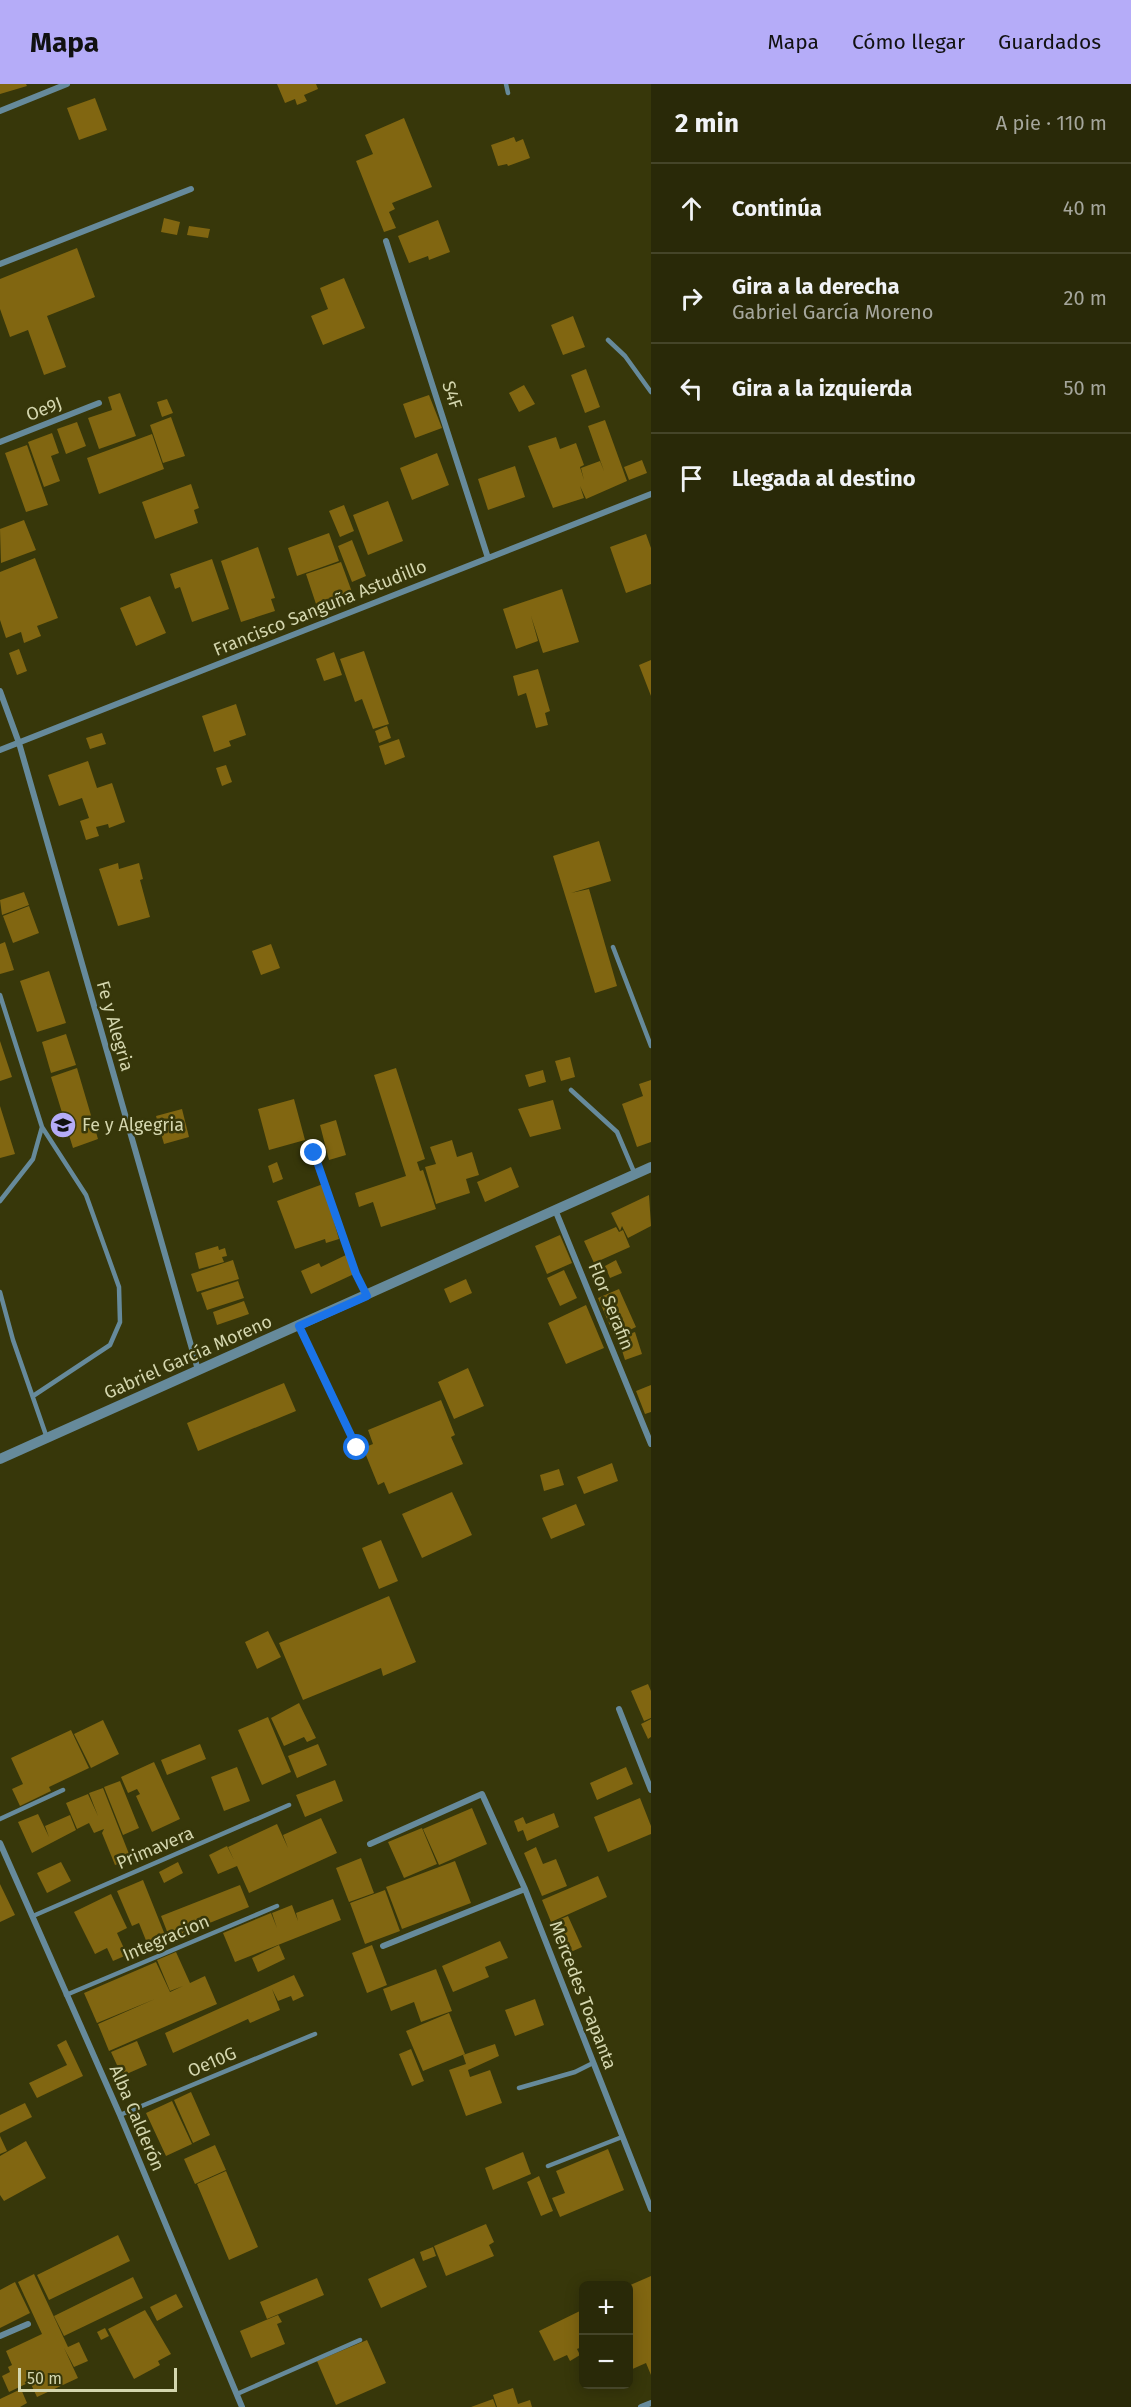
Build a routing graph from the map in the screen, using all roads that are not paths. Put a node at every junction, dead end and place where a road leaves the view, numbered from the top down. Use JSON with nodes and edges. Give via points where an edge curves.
{"nodes":[{"id":1,"x":67,"y":84,"type":"edge"},
{"id":2,"x":506,"y":84,"type":"edge"},
{"id":3,"x":508,"y":93,"type":"dead end"},
{"id":4,"x":0,"y":111,"type":"edge"},
{"id":5,"x":191,"y":189,"type":"dead end"},
{"id":6,"x":386,"y":241,"type":"dead end"},
{"id":7,"x":0,"y":264,"type":"edge"},
{"id":8,"x":608,"y":340,"type":"dead end"},
{"id":9,"x":651,"y":392,"type":"edge"},
{"id":10,"x":99,"y":403,"type":"dead end"},
{"id":11,"x":0,"y":442,"type":"edge"},
{"id":12,"x":651,"y":494,"type":"edge"},
{"id":13,"x":488,"y":558,"type":"junction"},
{"id":14,"x":0,"y":691,"type":"edge"},
{"id":15,"x":19,"y":743,"type":"junction"},
{"id":16,"x":0,"y":750,"type":"edge"},
{"id":17,"x":613,"y":947,"type":"dead end"},
{"id":18,"x":0,"y":995,"type":"edge"},
{"id":19,"x":651,"y":1046,"type":"edge"},
{"id":20,"x":571,"y":1090,"type":"dead end"},
{"id":21,"x":42,"y":1127,"type":"junction"},
{"id":22,"x":314,"y":1153,"type":"dead end"},
{"id":23,"x":651,"y":1167,"type":"edge"},
{"id":24,"x":635,"y":1175,"type":"junction"},
{"id":25,"x":0,"y":1201,"type":"edge"},
{"id":26,"x":556,"y":1212,"type":"junction"},
{"id":27,"x":0,"y":1292,"type":"edge"},
{"id":28,"x":367,"y":1296,"type":"junction"},
{"id":29,"x":299,"y":1326,"type":"junction"},
{"id":30,"x":198,"y":1370,"type":"junction"},
{"id":31,"x":33,"y":1396,"type":"junction"},
{"id":32,"x":47,"y":1438,"type":"junction"},
{"id":33,"x":651,"y":1444,"type":"edge"},
{"id":34,"x":357,"y":1448,"type":"dead end"},
{"id":35,"x":0,"y":1459,"type":"edge"},
{"id":36,"x":619,"y":1709,"type":"dead end"},
{"id":37,"x":63,"y":1790,"type":"dead end"},
{"id":38,"x":651,"y":1790,"type":"edge"},
{"id":39,"x":289,"y":1805,"type":"dead end"},
{"id":40,"x":0,"y":1818,"type":"edge"},
{"id":41,"x":0,"y":1843,"type":"edge"},
{"id":42,"x":370,"y":1844,"type":"dead end"},
{"id":43,"x":525,"y":1889,"type":"junction"},
{"id":44,"x":277,"y":1906,"type":"dead end"},
{"id":45,"x":33,"y":1916,"type":"junction"},
{"id":46,"x":382,"y":1946,"type":"dead end"},
{"id":47,"x":66,"y":1995,"type":"junction"},
{"id":48,"x":315,"y":2034,"type":"dead end"},
{"id":49,"x":593,"y":2063,"type":"junction"},
{"id":50,"x":519,"y":2088,"type":"dead end"},
{"id":51,"x":120,"y":2115,"type":"junction"},
{"id":52,"x":622,"y":2137,"type":"junction"},
{"id":53,"x":548,"y":2166,"type":"dead end"},
{"id":54,"x":651,"y":2209,"type":"edge"},
{"id":55,"x":28,"y":2324,"type":"dead end"},
{"id":56,"x":0,"y":2336,"type":"edge"},
{"id":57,"x":360,"y":2340,"type":"dead end"},
{"id":58,"x":237,"y":2394,"type":"junction"},
{"id":59,"x":651,"y":2403,"type":"edge"},
{"id":60,"x":242,"y":2407,"type":"edge"},
{"id":61,"x":641,"y":2407,"type":"edge"}],
"edges":[{"from":1,"to":4,"type":"street"},
{"from":2,"to":3,"type":"lane"},
{"from":5,"to":7,"type":"street"},
{"from":6,"to":13,"type":"street","name":"S4F"},
{"from":8,"to":9,"type":"lane"},
{"from":10,"to":11,"type":"street","name":"Oe9J"},
{"from":12,"to":13,"type":"street","name":"Francisco Sanguña Astudillo"},
{"from":13,"to":15,"type":"street","name":"Francisco Sanguña Astudillo"},
{"from":14,"to":15,"type":"street","name":"Fe y Alegria"},
{"from":15,"to":16,"type":"street","name":"Francisco Sanguña Astudillo"},
{"from":15,"to":30,"type":"street","name":"Fe y Alegria"},
{"from":17,"to":19,"type":"lane"},
{"from":18,"to":21,"type":"lane"},
{"from":20,"to":24,"type":"lane","via":[[617,1132]]},
{"from":21,"to":25,"type":"lane","via":[[33,1160]]},
{"from":21,"to":31,"type":"lane","via":[[86,1196],[119,1287],[120,1322],[110,1344]]},
{"from":22,"to":28,"type":"street"},
{"from":23,"to":24,"type":"street","name":"Gabriel García Moreno"},
{"from":24,"to":26,"type":"street","name":"Gabriel García Moreno"},
{"from":26,"to":28,"type":"street","name":"Gabriel García Moreno"},
{"from":26,"to":33,"type":"street","name":"Flor Serafin"},
{"from":27,"to":31,"type":"lane"},
{"from":28,"to":29,"type":"street","name":"Gabriel García Moreno"},
{"from":29,"to":30,"type":"street","name":"Gabriel García Moreno"},
{"from":29,"to":34,"type":"lane"},
{"from":30,"to":32,"type":"street","name":"Gabriel García Moreno"},
{"from":31,"to":32,"type":"lane"},
{"from":32,"to":35,"type":"street","name":"Gabriel García Moreno"},
{"from":36,"to":38,"type":"street"},
{"from":37,"to":40,"type":"lane"},
{"from":39,"to":45,"type":"lane","name":"Primavera"},
{"from":41,"to":45,"type":"street","name":"Alba Calderón"},
{"from":42,"to":43,"type":"street","name":"Mercedes Toapanta","via":[[483,1794]]},
{"from":43,"to":46,"type":"street"},
{"from":43,"to":49,"type":"street","name":"Mercedes Toapanta"},
{"from":44,"to":47,"type":"lane","name":"Integracion"},
{"from":45,"to":47,"type":"street","name":"Alba Calderón"},
{"from":47,"to":51,"type":"street","name":"Alba Calderón"},
{"from":48,"to":51,"type":"lane","name":"Oe10G"},
{"from":49,"to":50,"type":"lane"},
{"from":49,"to":52,"type":"street","name":"Mercedes Toapanta"},
{"from":51,"to":58,"type":"street","name":"Alba Calderón"},
{"from":52,"to":53,"type":"lane"},
{"from":52,"to":54,"type":"street","name":"Mercedes Toapanta"},
{"from":55,"to":56,"type":"street"},
{"from":57,"to":58,"type":"lane"},
{"from":58,"to":60,"type":"street","name":"Alba Calderón"},
{"from":59,"to":61,"type":"street"}]}
